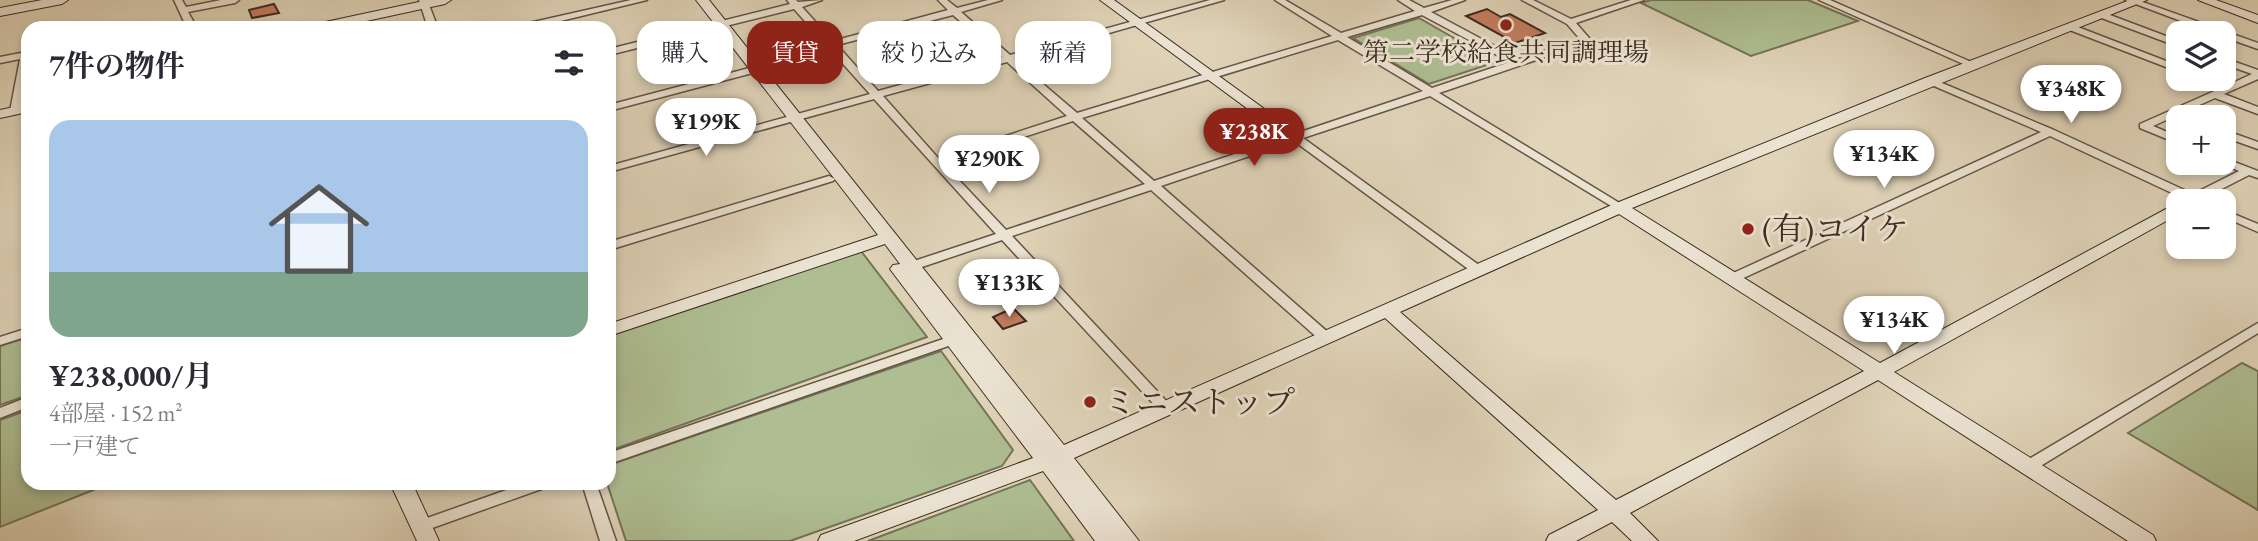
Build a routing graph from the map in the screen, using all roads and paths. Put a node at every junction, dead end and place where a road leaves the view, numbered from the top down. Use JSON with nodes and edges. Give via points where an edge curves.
{"nodes":[{"id":1,"x":62,"y":0,"type":"edge"},
{"id":2,"x":178,"y":0,"type":"edge"},
{"id":3,"x":235,"y":0,"type":"edge"},
{"id":4,"x":446,"y":0,"type":"edge"},
{"id":5,"x":643,"y":0,"type":"edge"},
{"id":6,"x":691,"y":0,"type":"edge"},
{"id":7,"x":702,"y":0,"type":"edge"},
{"id":8,"x":818,"y":0,"type":"edge"},
{"id":9,"x":942,"y":0,"type":"edge"},
{"id":10,"x":999,"y":0,"type":"edge"},
{"id":11,"x":1106,"y":0,"type":"edge"},
{"id":12,"x":1220,"y":0,"type":"edge"},
{"id":13,"x":1279,"y":0,"type":"edge"},
{"id":14,"x":1402,"y":0,"type":"edge"},
{"id":15,"x":1461,"y":0,"type":"edge"},
{"id":16,"x":1526,"y":0,"type":"edge"},
{"id":17,"x":1640,"y":0,"type":"edge"},
{"id":18,"x":1823,"y":0,"type":"edge"},
{"id":19,"x":2204,"y":0,"type":"edge"},
{"id":20,"x":2135,"y":1,"type":"edge"},
{"id":21,"x":424,"y":2,"type":"edge"},
{"id":22,"x":794,"y":3,"type":"edge"},
{"id":23,"x":183,"y":10,"type":"junction"},
{"id":24,"x":955,"y":11,"type":"junction"},
{"id":25,"x":0,"y":12,"type":"edge"},
{"id":26,"x":1423,"y":12,"type":"junction"},
{"id":27,"x":2102,"y":15,"type":"junction"},
{"id":28,"x":2258,"y":19,"type":"edge"},
{"id":29,"x":188,"y":21,"type":"edge"},
{"id":30,"x":345,"y":21,"type":"edge"},
{"id":31,"x":431,"y":21,"type":"edge"},
{"id":32,"x":551,"y":21,"type":"edge"},
{"id":33,"x":712,"y":21,"type":"edge"},
{"id":34,"x":714,"y":21,"type":"edge"},
{"id":35,"x":730,"y":21,"type":"edge"},
{"id":36,"x":810,"y":21,"type":"edge"},
{"id":37,"x":2188,"y":21,"type":"edge"},
{"id":38,"x":1137,"y":22,"type":"junction"},
{"id":39,"x":1570,"y":22,"type":"junction"},
{"id":40,"x":2070,"y":27,"type":"junction"},
{"id":41,"x":1338,"y":37,"type":"junction"},
{"id":42,"x":2166,"y":39,"type":"edge"},
{"id":43,"x":2236,"y":39,"type":"edge"},
{"id":44,"x":843,"y":41,"type":"edge"},
{"id":45,"x":637,"y":45,"type":"edge"},
{"id":46,"x":733,"y":47,"type":"edge"},
{"id":47,"x":2258,"y":47,"type":"edge"},
{"id":48,"x":616,"y":50,"type":"edge"},
{"id":49,"x":21,"y":56,"type":"edge"},
{"id":50,"x":843,"y":57,"type":"edge"},
{"id":51,"x":1007,"y":58,"type":"junction"},
{"id":52,"x":0,"y":60,"type":"edge"},
{"id":53,"x":1518,"y":63,"type":"junction"},
{"id":54,"x":2166,"y":64,"type":"edge"},
{"id":55,"x":747,"y":65,"type":"edge"},
{"id":56,"x":1973,"y":65,"type":"junction"},
{"id":57,"x":2236,"y":66,"type":"edge"},
{"id":58,"x":747,"y":72,"type":"edge"},
{"id":59,"x":2258,"y":74,"type":"edge"},
{"id":60,"x":1210,"y":75,"type":"junction"},
{"id":61,"x":21,"y":78,"type":"edge"},
{"id":62,"x":1930,"y":81,"type":"junction"},
{"id":63,"x":762,"y":84,"type":"edge"},
{"id":64,"x":2236,"y":84,"type":"edge"},
{"id":65,"x":2221,"y":91,"type":"edge"},
{"id":66,"x":1430,"y":92,"type":"junction"},
{"id":67,"x":876,"y":93,"type":"junction"},
{"id":68,"x":2215,"y":94,"type":"junction"},
{"id":69,"x":2192,"y":105,"type":"edge"},
{"id":70,"x":616,"y":106,"type":"edge"},
{"id":71,"x":14,"y":111,"type":"edge"},
{"id":72,"x":2258,"y":111,"type":"edge"},
{"id":73,"x":1074,"y":117,"type":"junction"},
{"id":74,"x":2166,"y":117,"type":"edge"},
{"id":75,"x":789,"y":119,"type":"junction"},
{"id":76,"x":2049,"y":132,"type":"junction"},
{"id":77,"x":2166,"y":135,"type":"edge"},
{"id":78,"x":1295,"y":137,"type":"junction"},
{"id":79,"x":2236,"y":138,"type":"edge"},
{"id":80,"x":2258,"y":146,"type":"edge"},
{"id":81,"x":936,"y":162,"type":"junction"},
{"id":82,"x":2236,"y":166,"type":"edge"},
{"id":83,"x":616,"y":167,"type":"edge"},
{"id":84,"x":2253,"y":173,"type":"edge"},
{"id":85,"x":828,"y":178,"type":"junction"},
{"id":86,"x":1151,"y":185,"type":"junction"},
{"id":87,"x":2218,"y":189,"type":"edge"},
{"id":88,"x":2166,"y":190,"type":"edge"},
{"id":89,"x":1620,"y":207,"type":"junction"},
{"id":90,"x":2166,"y":215,"type":"edge"},
{"id":91,"x":2236,"y":218,"type":"edge"},
{"id":92,"x":2258,"y":228,"type":"edge"},
{"id":93,"x":1004,"y":234,"type":"junction"},
{"id":94,"x":883,"y":239,"type":"junction"},
{"id":95,"x":616,"y":244,"type":"edge"},
{"id":96,"x":912,"y":266,"type":"junction"},
{"id":97,"x":1479,"y":271,"type":"junction"},
{"id":98,"x":1733,"y":278,"type":"junction"},
{"id":99,"x":1387,"y":310,"type":"junction"},
{"id":100,"x":2258,"y":327,"type":"edge"},
{"id":101,"x":616,"y":328,"type":"edge"},
{"id":102,"x":21,"y":334,"type":"edge"},
{"id":103,"x":1326,"y":338,"type":"junction"},
{"id":104,"x":952,"y":340,"type":"junction"},
{"id":105,"x":0,"y":341,"type":"edge"},
{"id":106,"x":1880,"y":371,"type":"junction"},
{"id":107,"x":21,"y":404,"type":"edge"},
{"id":108,"x":1166,"y":409,"type":"junction"},
{"id":109,"x":0,"y":412,"type":"edge"},
{"id":110,"x":616,"y":457,"type":"edge"},
{"id":111,"x":1052,"y":459,"type":"junction"},
{"id":112,"x":2029,"y":466,"type":"junction"},
{"id":113,"x":404,"y":490,"type":"edge"},
{"id":114,"x":526,"y":490,"type":"edge"},
{"id":115,"x":591,"y":490,"type":"edge"},
{"id":116,"x":1612,"y":511,"type":"junction"},
{"id":117,"x":425,"y":534,"type":"edge"},
{"id":118,"x":608,"y":541,"type":"edge"},
{"id":119,"x":829,"y":541,"type":"edge"},
{"id":120,"x":1108,"y":541,"type":"edge"},
{"id":121,"x":1128,"y":541,"type":"edge"},
{"id":122,"x":1557,"y":541,"type":"edge"},
{"id":123,"x":1647,"y":541,"type":"edge"},
{"id":124,"x":2145,"y":541,"type":"edge"}],
"edges":[{"from":1,"to":25,"type":"street"},
{"from":2,"to":23,"type":"street"},
{"from":3,"to":23,"type":"street"},
{"from":4,"to":21,"type":"street"},
{"from":5,"to":32,"type":"street"},
{"from":6,"to":33,"type":"street"},
{"from":7,"to":34,"type":"street"},
{"from":8,"to":22,"type":"street"},
{"from":9,"to":24,"type":"street"},
{"from":10,"to":24,"type":"street"},
{"from":11,"to":38,"type":"street"},
{"from":12,"to":38,"type":"street"},
{"from":13,"to":41,"type":"street"},
{"from":14,"to":26,"type":"street"},
{"from":15,"to":26,"type":"street"},
{"from":16,"to":39,"type":"street"},
{"from":17,"to":39,"type":"street"},
{"from":18,"to":56,"type":"street"},
{"from":19,"to":28,"type":"street"},
{"from":20,"to":27,"type":"street"},
{"from":20,"to":37,"type":"street"},
{"from":21,"to":30,"type":"street"},
{"from":21,"to":31,"type":"street"},
{"from":22,"to":35,"type":"street"},
{"from":22,"to":36,"type":"street"},
{"from":23,"to":29,"type":"street"},
{"from":24,"to":44,"type":"street"},
{"from":24,"to":51,"type":"street"},
{"from":26,"to":41,"type":"street"},
{"from":26,"to":53,"type":"street"},
{"from":27,"to":40,"type":"street"},
{"from":27,"to":42,"type":"street"},
{"from":38,"to":51,"type":"street"},
{"from":38,"to":60,"type":"street"},
{"from":39,"to":53,"type":"street","via":[[1586,40]]},
{"from":40,"to":54,"type":"street"},
{"from":40,"to":56,"type":"street"},
{"from":41,"to":60,"type":"street"},
{"from":41,"to":66,"type":"street"},
{"from":43,"to":47,"type":"street"},
{"from":45,"to":48,"type":"street"},
{"from":46,"to":55,"type":"street"},
{"from":49,"to":52,"type":"street"},
{"from":50,"to":67,"type":"street"},
{"from":51,"to":67,"type":"street"},
{"from":51,"to":73,"type":"street"},
{"from":53,"to":66,"type":"street"},
{"from":56,"to":62,"type":"street"},
{"from":57,"to":59,"type":"street"},
{"from":58,"to":70,"type":"street"},
{"from":59,"to":64,"type":"street"},
{"from":60,"to":73,"type":"street"},
{"from":60,"to":78,"type":"street"},
{"from":61,"to":71,"type":"street"},
{"from":62,"to":76,"type":"street"},
{"from":62,"to":89,"type":"street"},
{"from":63,"to":75,"type":"street"},
{"from":65,"to":68,"type":"street"},
{"from":66,"to":78,"type":"street"},
{"from":66,"to":89,"type":"street"},
{"from":67,"to":75,"type":"street"},
{"from":67,"to":81,"type":"street"},
{"from":68,"to":69,"type":"street"},
{"from":68,"to":72,"type":"street"},
{"from":73,"to":81,"type":"street"},
{"from":73,"to":86,"type":"street"},
{"from":74,"to":77,"type":"street","via":[[2144,126]]},
{"from":75,"to":83,"type":"street"},
{"from":75,"to":85,"type":"street"},
{"from":75,"to":94,"type":"street"},
{"from":76,"to":88,"type":"street"},
{"from":76,"to":98,"type":"street"},
{"from":78,"to":86,"type":"street"},
{"from":78,"to":97,"type":"street"},
{"from":79,"to":80,"type":"street"},
{"from":81,"to":93,"type":"street"},
{"from":82,"to":84,"type":"street"},
{"from":84,"to":87,"type":"street"},
{"from":85,"to":94,"type":"street"},
{"from":85,"to":95,"type":"street"},
{"from":86,"to":93,"type":"street"},
{"from":86,"to":103,"type":"street"},
{"from":89,"to":97,"type":"street"},
{"from":89,"to":98,"type":"street"},
{"from":90,"to":106,"type":"street"},
{"from":91,"to":92,"type":"street"},
{"from":93,"to":96,"type":"street"},
{"from":93,"to":108,"type":"street"},
{"from":94,"to":96,"type":"street"},
{"from":94,"to":101,"type":"street"},
{"from":94,"to":104,"type":"street"},
{"from":96,"to":111,"type":"street"},
{"from":97,"to":99,"type":"street"},
{"from":98,"to":106,"type":"street"},
{"from":99,"to":103,"type":"street"},
{"from":99,"to":116,"type":"street"},
{"from":100,"to":112,"type":"street"},
{"from":102,"to":105,"type":"street"},
{"from":103,"to":108,"type":"street"},
{"from":104,"to":110,"type":"street"},
{"from":104,"to":111,"type":"street"},
{"from":106,"to":112,"type":"street"},
{"from":106,"to":116,"type":"street"},
{"from":107,"to":109,"type":"street"},
{"from":108,"to":111,"type":"street"},
{"from":111,"to":119,"type":"street"},
{"from":111,"to":120,"type":"street"},
{"from":111,"to":121,"type":"street"},
{"from":112,"to":124,"type":"street"},
{"from":113,"to":117,"type":"street"},
{"from":114,"to":117,"type":"street"},
{"from":115,"to":118,"type":"street"},
{"from":116,"to":122,"type":"street"},
{"from":116,"to":123,"type":"street"}]}
